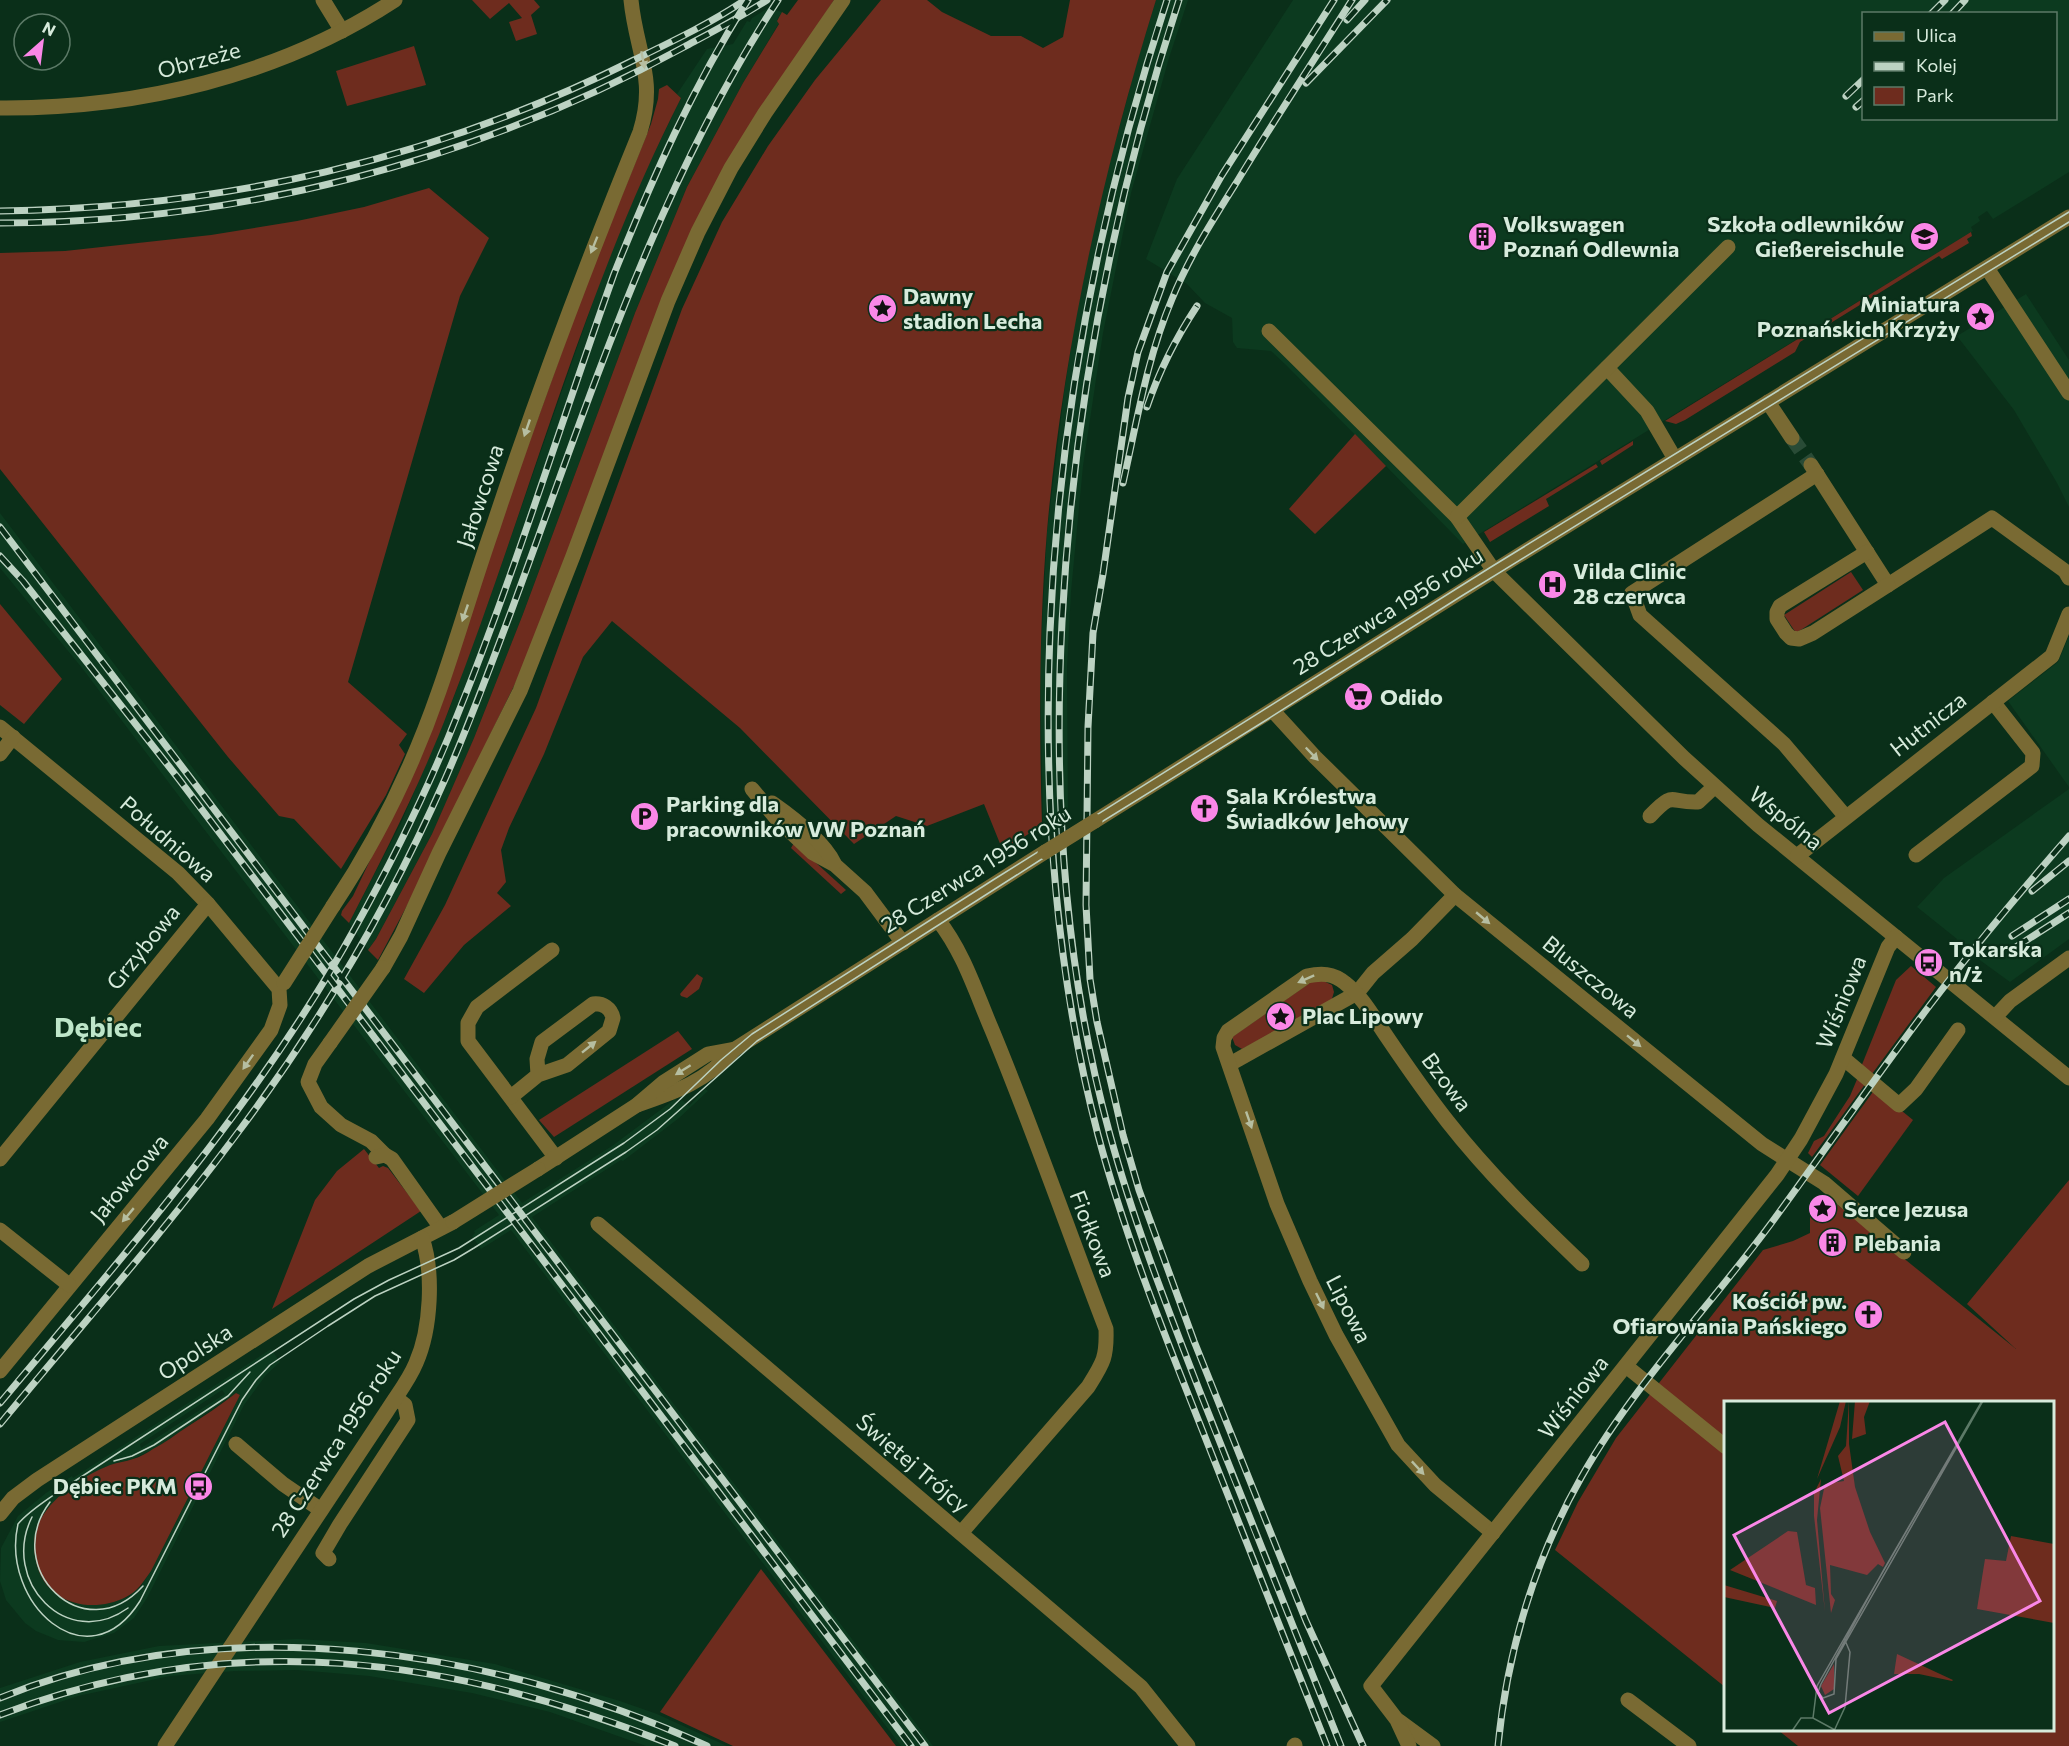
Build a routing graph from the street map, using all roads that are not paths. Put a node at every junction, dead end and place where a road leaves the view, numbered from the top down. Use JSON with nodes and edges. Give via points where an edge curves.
{"nodes":[{"id":1,"x":323,"y":0,"type":"edge"},
{"id":2,"x":395,"y":0,"type":"edge"},
{"id":3,"x":843,"y":0,"type":"edge"},
{"id":4,"x":629,"y":1,"type":"edge"},
{"id":5,"x":342,"y":31,"type":"junction"},
{"id":6,"x":0,"y":108,"type":"edge"},
{"id":7,"x":2069,"y":217,"type":"edge"},
{"id":8,"x":1728,"y":247,"type":"dead end"},
{"id":9,"x":1987,"y":268,"type":"junction"},
{"id":10,"x":1269,"y":331,"type":"dead end"},
{"id":11,"x":1607,"y":368,"type":"junction"},
{"id":12,"x":2069,"y":393,"type":"edge"},
{"id":13,"x":1768,"y":402,"type":"junction"},
{"id":14,"x":1792,"y":438,"type":"tunnel mouth"},
{"id":15,"x":1675,"y":459,"type":"junction"},
{"id":16,"x":1457,"y":517,"type":"junction"},
{"id":17,"x":1867,"y":552,"type":"junction"},
{"id":18,"x":1494,"y":571,"type":"junction"},
{"id":19,"x":2069,"y":578,"type":"edge"},
{"id":20,"x":1888,"y":585,"type":"junction"},
{"id":21,"x":2069,"y":614,"type":"edge"},
{"id":22,"x":1993,"y":702,"type":"junction"},
{"id":23,"x":1273,"y":711,"type":"junction"},
{"id":24,"x":0,"y":727,"type":"edge"},
{"id":25,"x":13,"y":737,"type":"junction"},
{"id":26,"x":0,"y":754,"type":"edge"},
{"id":27,"x":1714,"y":787,"type":"junction"},
{"id":28,"x":1650,"y":816,"type":"dead end"},
{"id":29,"x":1846,"y":817,"type":"junction"},
{"id":30,"x":1916,"y":855,"type":"dead end"},
{"id":31,"x":1797,"y":856,"type":"junction"},
{"id":32,"x":835,"y":865,"type":"junction"},
{"id":33,"x":1455,"y":895,"type":"junction"},
{"id":34,"x":208,"y":904,"type":"junction"},
{"id":35,"x":938,"y":920,"type":"junction"},
{"id":36,"x":1896,"y":937,"type":"junction"},
{"id":37,"x":903,"y":943,"type":"junction"},
{"id":38,"x":552,"y":950,"type":"dead end"},
{"id":39,"x":2069,"y":958,"type":"edge"},
{"id":40,"x":282,"y":986,"type":"junction"},
{"id":41,"x":1357,"y":993,"type":"junction"},
{"id":42,"x":1996,"y":1016,"type":"junction"},
{"id":43,"x":1958,"y":1030,"type":"dead end"},
{"id":44,"x":1843,"y":1058,"type":"junction"},
{"id":45,"x":1230,"y":1064,"type":"junction"},
{"id":46,"x":538,"y":1075,"type":"junction"},
{"id":47,"x":2069,"y":1077,"type":"edge"},
{"id":48,"x":511,"y":1097,"type":"junction"},
{"id":49,"x":556,"y":1158,"type":"junction"},
{"id":50,"x":0,"y":1159,"type":"edge"},
{"id":51,"x":1788,"y":1159,"type":"junction"},
{"id":52,"x":598,"y":1224,"type":"dead end"},
{"id":53,"x":447,"y":1225,"type":"junction"},
{"id":54,"x":0,"y":1230,"type":"edge"},
{"id":55,"x":422,"y":1238,"type":"junction"},
{"id":56,"x":1904,"y":1252,"type":"dead end"},
{"id":57,"x":1582,"y":1264,"type":"dead end"},
{"id":58,"x":69,"y":1286,"type":"junction"},
{"id":59,"x":1626,"y":1366,"type":"junction"},
{"id":60,"x":0,"y":1371,"type":"edge"},
{"id":61,"x":396,"y":1398,"type":"junction"},
{"id":62,"x":236,"y":1444,"type":"dead end"},
{"id":63,"x":1724,"y":1446,"type":"edge"},
{"id":64,"x":321,"y":1510,"type":"junction"},
{"id":65,"x":0,"y":1514,"type":"edge"},
{"id":66,"x":961,"y":1533,"type":"junction"},
{"id":67,"x":1493,"y":1533,"type":"junction"},
{"id":68,"x":329,"y":1558,"type":"dead end"},
{"id":69,"x":1628,"y":1700,"type":"dead end"},
{"id":70,"x":1398,"y":1720,"type":"junction"},
{"id":71,"x":165,"y":1746,"type":"edge"},
{"id":72,"x":1188,"y":1746,"type":"edge"},
{"id":73,"x":1409,"y":1746,"type":"edge"},
{"id":74,"x":1433,"y":1746,"type":"edge"},
{"id":75,"x":1689,"y":1746,"type":"edge"}],
"edges":[{"from":1,"to":5,"type":"street"},
{"from":2,"to":5,"type":"street","name":"Obrzeże"},
{"from":3,"to":53,"type":"street","bridge":true,"via":[[765,113],[698,232],[668,301],[520,691],[401,936],[315,1064],[308,1082],[321,1107],[341,1125],[371,1141],[380,1156],[392,1158]]},
{"from":4,"to":40,"type":"street","name":"Jałowcowa","one_way":true,"bridge":true,"via":[[647,82],[640,132],[559,336],[438,693],[392,802],[352,879]]},
{"from":5,"to":6,"type":"street","name":"Obrzeże","via":[[268,65],[155,96],[46,108]]},
{"from":7,"to":9,"type":"street","name":"28 Czerwca 1956 roku"},
{"from":8,"to":11,"type":"street"},
{"from":9,"to":12,"type":"street"},
{"from":9,"to":13,"type":"street","name":"28 Czerwca 1956 roku"},
{"from":10,"to":16,"type":"street","name":"Wspólna"},
{"from":11,"to":15,"type":"street","via":[[1647,411]]},
{"from":11,"to":16,"type":"street"},
{"from":13,"to":14,"type":"street"},
{"from":13,"to":15,"type":"street","name":"28 Czerwca 1956 roku"},
{"from":15,"to":18,"type":"street","name":"28 Czerwca 1956 roku"},
{"from":16,"to":18,"type":"street","name":"Wspólna"},
{"from":17,"to":20,"type":"street"},
{"from":17,"to":20,"type":"street","via":[[1780,606],[1777,619],[1782,628],[1791,638],[1799,639]]},
{"from":17,"to":29,"type":"street","via":[[1814,469],[1632,592],[1640,615],[1784,744]]},
{"from":18,"to":23,"type":"street","name":"28 Czerwca 1956 roku"},
{"from":18,"to":27,"type":"street","name":"Wspólna"},
{"from":19,"to":20,"type":"street","via":[[2065,571],[1992,518]]},
{"from":21,"to":22,"type":"street","name":"Hutnicza","via":[[2052,656]]},
{"from":22,"to":29,"type":"street","name":"Hutnicza"},
{"from":22,"to":30,"type":"street","via":[[2033,753],[2032,766]]},
{"from":23,"to":33,"type":"street","name":"Bluszczowa","one_way":true},
{"from":23,"to":35,"type":"street","name":"28 Czerwca 1956 roku","bridge":true},
{"from":24,"to":25,"type":"street","name":"Południowa"},
{"from":25,"to":26,"type":"street"},
{"from":25,"to":34,"type":"street","name":"Południowa","via":[[178,873]]},
{"from":27,"to":28,"type":"street","via":[[1698,802],[1665,800]]},
{"from":27,"to":31,"type":"street","name":"Wspólna"},
{"from":29,"to":31,"type":"street","name":"Hutnicza"},
{"from":31,"to":36,"type":"street","name":"Wspólna"},
{"from":32,"to":32,"type":"street","via":[[829,853],[796,821],[752,789],[813,853]]},
{"from":32,"to":37,"type":"street","via":[[865,892]]},
{"from":33,"to":41,"type":"street"},
{"from":33,"to":51,"type":"street","name":"Bluszczowa","one_way":true,"via":[[1762,1144]]},
{"from":34,"to":40,"type":"street","name":"Południowa"},
{"from":34,"to":50,"type":"street","name":"Grzybowa"},
{"from":35,"to":37,"type":"street","name":"28 Czerwca 1956 roku"},
{"from":35,"to":66,"type":"street","name":"Fiołkowa","via":[[958,949],[1027,1113],[1106,1329],[1107,1349],[1088,1387]]},
{"from":36,"to":42,"type":"street","name":"Wspólna"},
{"from":36,"to":44,"type":"street","name":"Wiśniowa","via":[[1888,947]]},
{"from":37,"to":49,"type":"street","name":"28 Czerwca 1956 roku","via":[[735,1049],[703,1077],[672,1094],[637,1105]]},
{"from":38,"to":48,"type":"street","via":[[477,1008],[468,1023],[468,1041]]},
{"from":39,"to":42,"type":"street","via":[[2010,1001]]},
{"from":40,"to":58,"type":"street","name":"Jałowcowa","one_way":true,"via":[[271,1030],[207,1119]]},
{"from":41,"to":45,"type":"street"},
{"from":41,"to":45,"type":"street","one_way":true,"via":[[1334,975],[1307,976],[1228,1031],[1223,1047]]},
{"from":41,"to":57,"type":"street","name":"Bzowa","via":[[1448,1121],[1524,1208]]},
{"from":42,"to":47,"type":"street","name":"Wspólna"},
{"from":43,"to":44,"type":"street","via":[[1916,1089],[1899,1105]]},
{"from":44,"to":51,"type":"street","name":"Wiśniowa"},
{"from":45,"to":67,"type":"street","name":"Lipowa","one_way":true,"via":[[1277,1204],[1336,1335],[1398,1445],[1435,1485]]},
{"from":46,"to":46,"type":"street","one_way":true,"via":[[567,1065],[609,1031],[613,1024],[609,1008],[593,1004],[542,1042]]},
{"from":46,"to":48,"type":"street"},
{"from":48,"to":49,"type":"street"},
{"from":49,"to":53,"type":"street","name":"28 Czerwca 1956 roku","bridge":true},
{"from":51,"to":56,"type":"street","name":"Bluszczowa","via":[[1824,1183]]},
{"from":51,"to":59,"type":"street","name":"Wiśniowa"},
{"from":52,"to":66,"type":"street","name":"Świętej Trójcy"},
{"from":53,"to":55,"type":"street","name":"28 Czerwca 1956 roku"},
{"from":54,"to":58,"type":"street"},
{"from":55,"to":61,"type":"street","name":"28 Czerwca 1956 roku","via":[[429,1266],[424,1335],[416,1364]]},
{"from":55,"to":65,"type":"street","name":"Opolska","via":[[368,1266],[37,1480]]},
{"from":58,"to":60,"type":"street","name":"Jałowcowa"},
{"from":59,"to":63,"type":"street"},
{"from":59,"to":67,"type":"street","name":"Wiśniowa"},
{"from":61,"to":64,"type":"street","name":"28 Czerwca 1956 roku"},
{"from":61,"to":68,"type":"street","via":[[405,1405],[408,1420],[323,1553]]},
{"from":62,"to":64,"type":"street"},
{"from":64,"to":71,"type":"street","name":"28 Czerwca 1956 roku"},
{"from":66,"to":72,"type":"street","name":"Świętej Trójcy","via":[[1141,1687]]},
{"from":67,"to":70,"type":"street","name":"Wiśniowa","via":[[1371,1686]]},
{"from":69,"to":75,"type":"street"},
{"from":70,"to":73,"type":"street"},
{"from":70,"to":74,"type":"street"}]}
